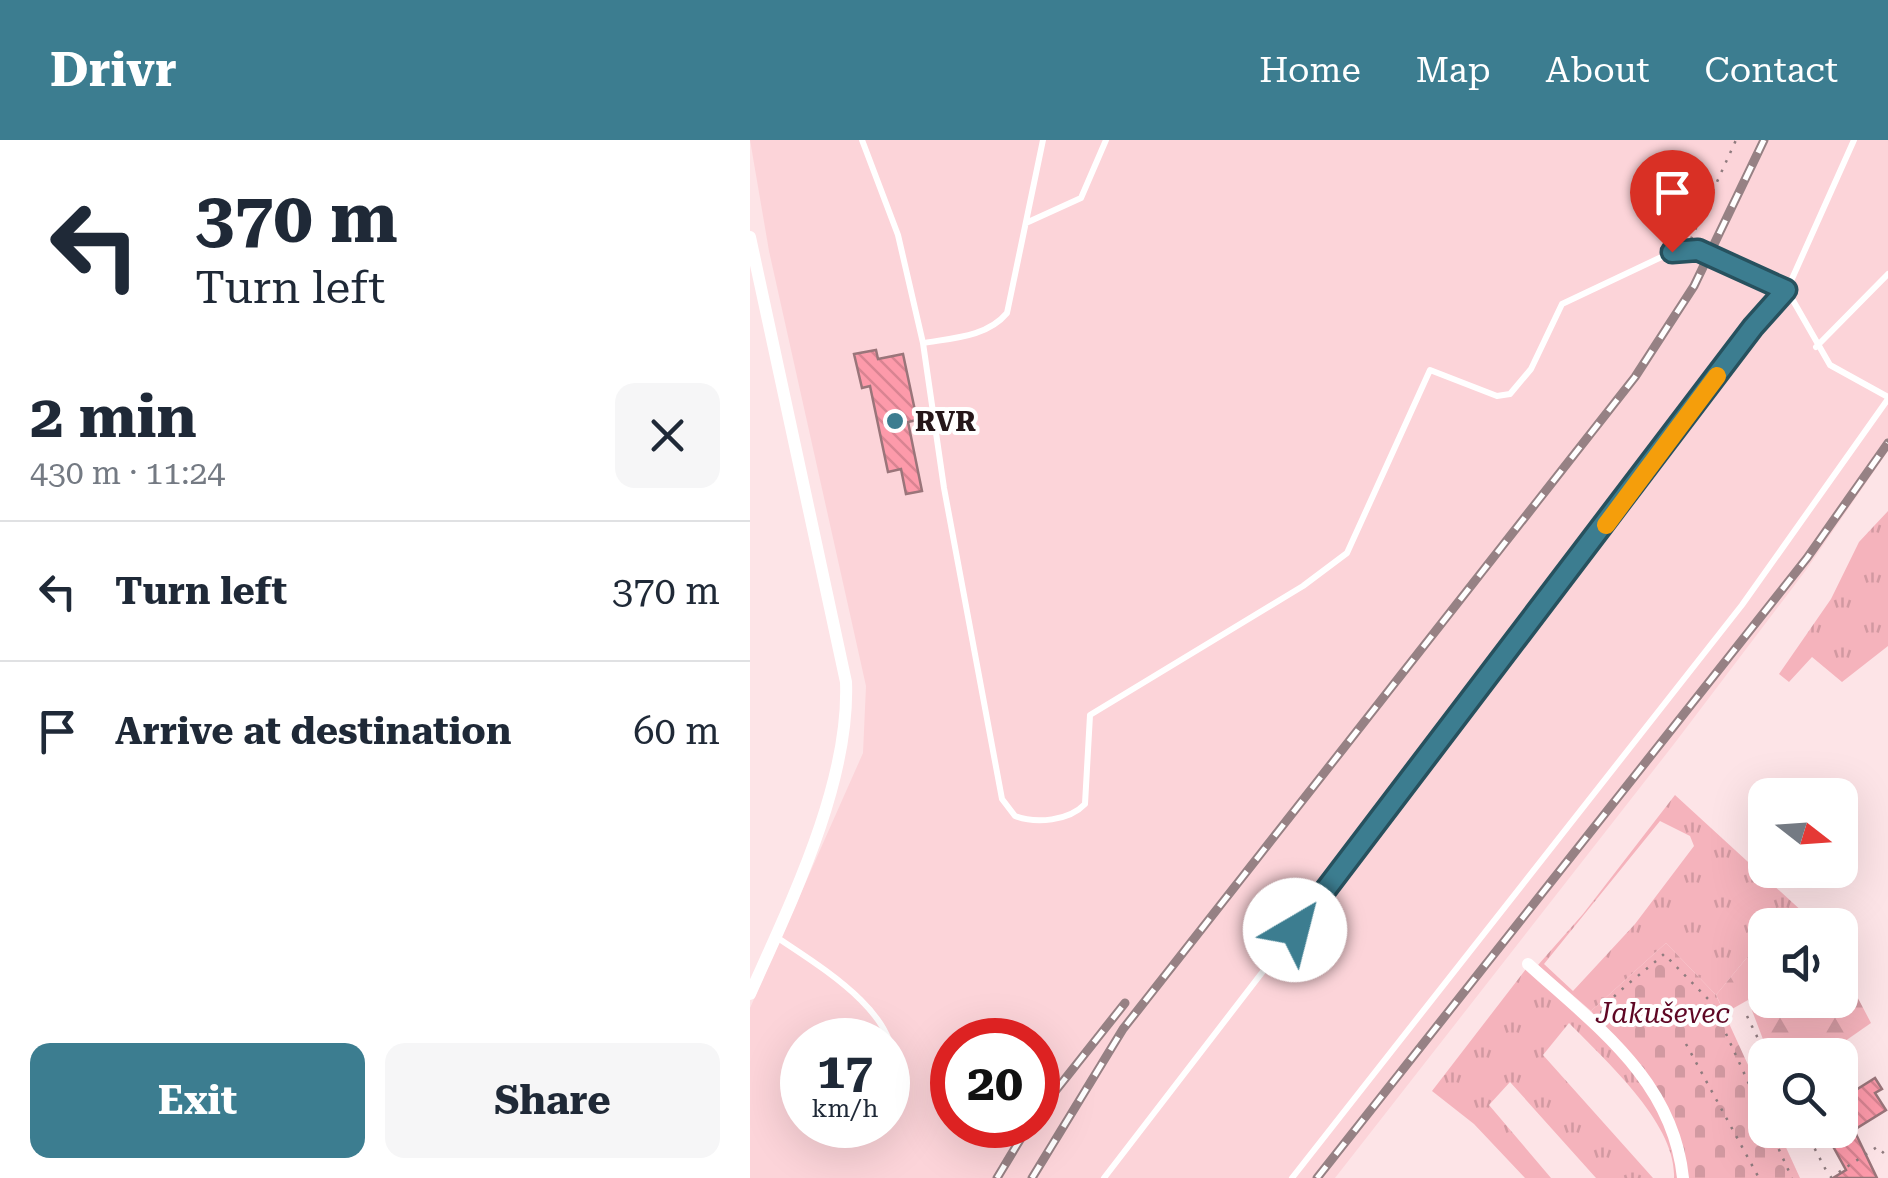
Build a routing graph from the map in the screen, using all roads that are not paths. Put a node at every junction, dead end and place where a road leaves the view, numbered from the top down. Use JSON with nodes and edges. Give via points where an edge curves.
{"nodes":[{"id":1,"x":862,"y":140,"type":"edge"},
{"id":2,"x":1042,"y":140,"type":"edge"},
{"id":3,"x":1106,"y":140,"type":"edge"},
{"id":4,"x":1854,"y":140,"type":"edge"},
{"id":5,"x":1026,"y":224,"type":"junction"},
{"id":6,"x":750,"y":237,"type":"edge"},
{"id":7,"x":1888,"y":274,"type":"edge"},
{"id":8,"x":1786,"y":290,"type":"junction"},
{"id":9,"x":923,"y":342,"type":"junction"},
{"id":10,"x":1816,"y":347,"type":"junction"},
{"id":11,"x":1888,"y":398,"type":"edge"},
{"id":12,"x":774,"y":935,"type":"junction"},
{"id":13,"x":1528,"y":964,"type":"dead end"},
{"id":14,"x":750,"y":994,"type":"edge"},
{"id":15,"x":873,"y":1018,"type":"edge"},
{"id":16,"x":1104,"y":1178,"type":"edge"},
{"id":17,"x":1292,"y":1178,"type":"edge"},
{"id":18,"x":1683,"y":1178,"type":"edge"}],
"edges":[{"from":1,"to":9,"type":"lane","via":[[898,235]]},
{"from":2,"to":5,"type":"lane"},
{"from":3,"to":5,"type":"lane","via":[[1080,198]]},
{"from":4,"to":8,"type":"lane"},
{"from":5,"to":9,"type":"lane","via":[[1012,296],[997,325]]},
{"from":6,"to":12,"type":"street","via":[[846,682],[848,721],[835,781]]},
{"from":7,"to":10,"type":"lane"},
{"from":8,"to":9,"type":"lane","via":[[1687,249],[1562,304],[1531,369],[1510,394],[1491,394],[1430,370],[1347,553],[1090,715],[1085,804],[1058,818],[1015,816],[1002,799]]},
{"from":8,"to":10,"type":"lane"},
{"from":8,"to":16,"type":"lane"},
{"from":10,"to":11,"type":"lane","via":[[1830,365]]},
{"from":11,"to":17,"type":"lane","via":[[1742,605]]},
{"from":12,"to":14,"type":"street"},
{"from":12,"to":15,"type":"lane","via":[[852,990]]},
{"from":13,"to":18,"type":"street","via":[[1643,1074],[1674,1128]]}]}
